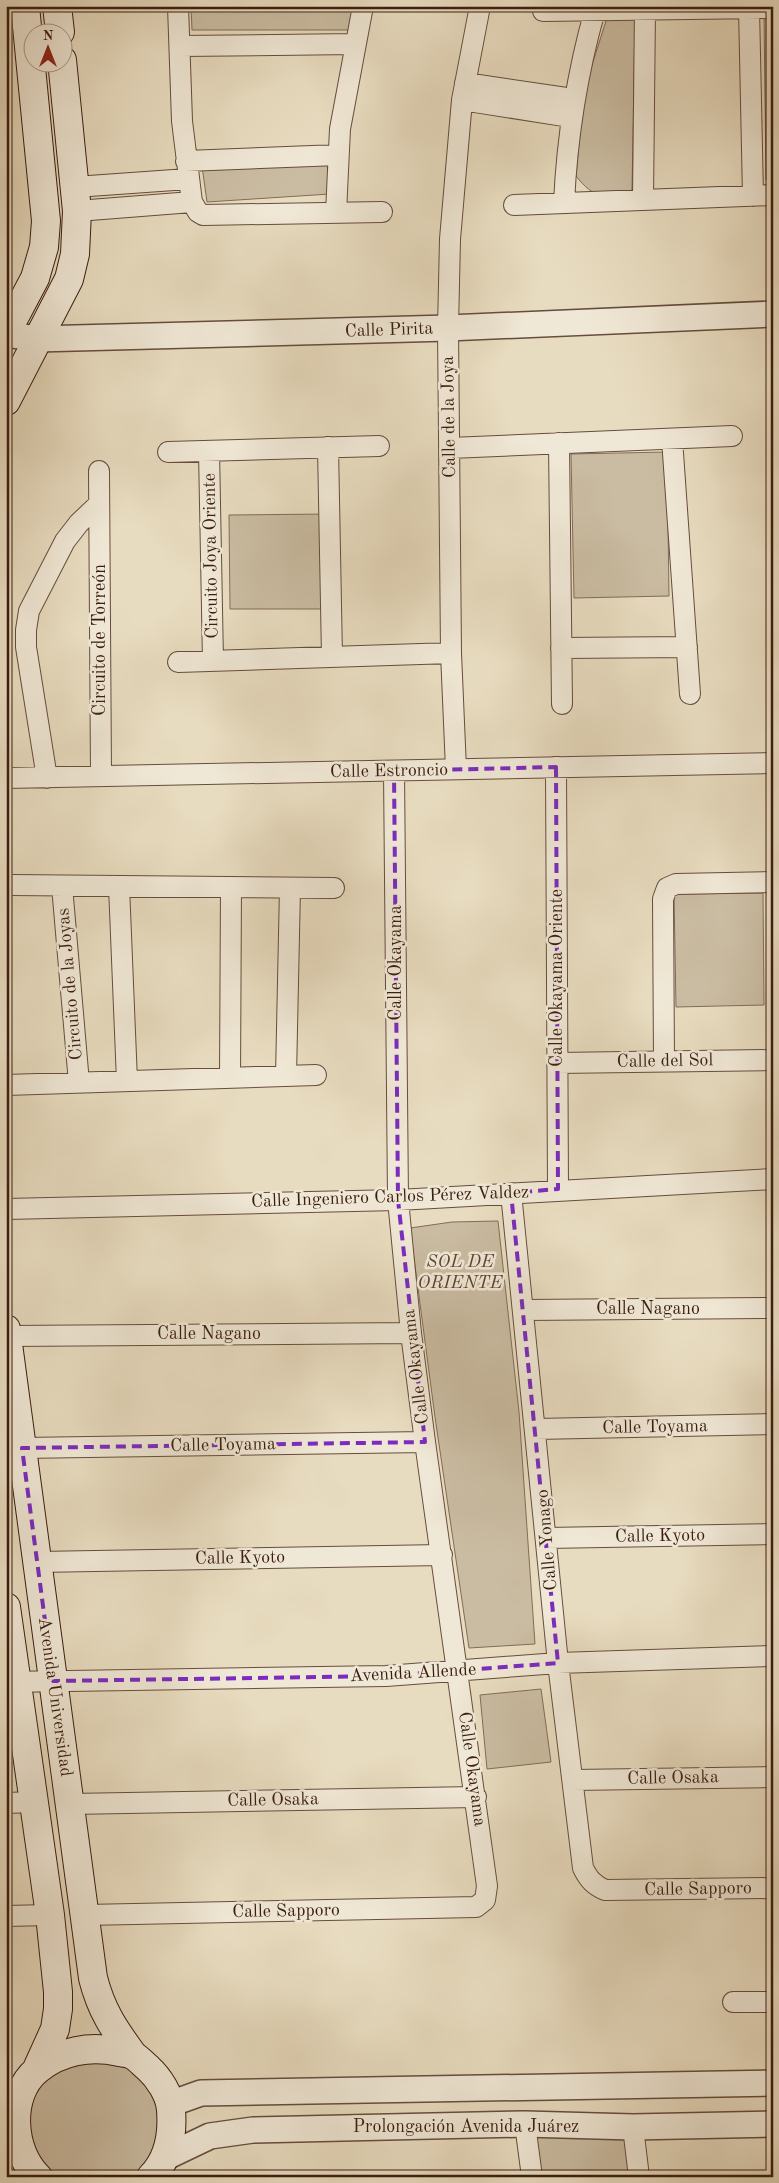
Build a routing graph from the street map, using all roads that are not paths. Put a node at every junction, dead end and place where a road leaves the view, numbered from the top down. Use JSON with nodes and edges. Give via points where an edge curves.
{"nodes":[{"id":1,"x":25,"y":6,"type":"edge"},
{"id":2,"x":57,"y":6,"type":"edge"},
{"id":3,"x":178,"y":6,"type":"edge"},
{"id":4,"x":363,"y":6,"type":"edge"},
{"id":5,"x":480,"y":6,"type":"edge"},
{"id":6,"x":749,"y":8,"type":"junction"},
{"id":7,"x":773,"y":8,"type":"edge"},
{"id":8,"x":644,"y":9,"type":"junction"},
{"id":9,"x":595,"y":10,"type":"junction"},
{"id":10,"x":543,"y":11,"type":"dead end"},
{"id":11,"x":59,"y":22,"type":"edge"},
{"id":12,"x":355,"y":44,"type":"junction"},
{"id":13,"x":180,"y":46,"type":"junction"},
{"id":14,"x":63,"y":72,"type":"edge"},
{"id":15,"x":464,"y":92,"type":"junction"},
{"id":16,"x":572,"y":108,"type":"junction"},
{"id":17,"x":338,"y":155,"type":"junction"},
{"id":18,"x":187,"y":170,"type":"junction"},
{"id":19,"x":773,"y":195,"type":"edge"},
{"id":20,"x":753,"y":196,"type":"junction"},
{"id":21,"x":76,"y":199,"type":"junction"},
{"id":22,"x":643,"y":200,"type":"junction"},
{"id":23,"x":192,"y":202,"type":"junction"},
{"id":24,"x":564,"y":203,"type":"junction"},
{"id":25,"x":514,"y":205,"type":"dead end"},
{"id":26,"x":382,"y":212,"type":"dead end"},
{"id":27,"x":336,"y":213,"type":"junction"},
{"id":28,"x":773,"y":314,"type":"edge"},
{"id":29,"x":448,"y":328,"type":"junction"},
{"id":30,"x":6,"y":334,"type":"edge"},
{"id":31,"x":37,"y":339,"type":"junction"},
{"id":32,"x":6,"y":401,"type":"edge"},
{"id":33,"x":732,"y":436,"type":"dead end"},
{"id":34,"x":672,"y":439,"type":"junction"},
{"id":35,"x":559,"y":443,"type":"junction"},
{"id":36,"x":379,"y":446,"type":"dead end"},
{"id":37,"x":328,"y":447,"type":"junction"},
{"id":38,"x":450,"y":448,"type":"junction"},
{"id":39,"x":209,"y":451,"type":"junction"},
{"id":40,"x":168,"y":452,"type":"dead end"},
{"id":41,"x":99,"y":471,"type":"dead end"},
{"id":42,"x":99,"y":504,"type":"junction"},
{"id":43,"x":687,"y":647,"type":"junction"},
{"id":44,"x":561,"y":648,"type":"junction"},
{"id":45,"x":450,"y":653,"type":"junction"},
{"id":46,"x":332,"y":657,"type":"junction"},
{"id":47,"x":213,"y":660,"type":"junction"},
{"id":48,"x":178,"y":662,"type":"dead end"},
{"id":49,"x":690,"y":694,"type":"dead end"},
{"id":50,"x":562,"y":704,"type":"dead end"},
{"id":51,"x":773,"y":763,"type":"edge"},
{"id":52,"x":556,"y":767,"type":"junction"},
{"id":53,"x":456,"y":769,"type":"junction"},
{"id":54,"x":394,"y":771,"type":"junction"},
{"id":55,"x":101,"y":776,"type":"junction"},
{"id":56,"x":6,"y":778,"type":"edge"},
{"id":57,"x":46,"y":778,"type":"junction"},
{"id":58,"x":773,"y":882,"type":"edge"},
{"id":59,"x":12,"y":885,"type":"dead end"},
{"id":60,"x":62,"y":886,"type":"junction"},
{"id":61,"x":119,"y":886,"type":"junction"},
{"id":62,"x":231,"y":887,"type":"junction"},
{"id":63,"x":290,"y":888,"type":"junction"},
{"id":64,"x":334,"y":888,"type":"dead end"},
{"id":65,"x":773,"y":1060,"type":"edge"},
{"id":66,"x":664,"y":1062,"type":"junction"},
{"id":67,"x":557,"y":1063,"type":"junction"},
{"id":68,"x":316,"y":1075,"type":"dead end"},
{"id":69,"x":286,"y":1076,"type":"junction"},
{"id":70,"x":230,"y":1078,"type":"junction"},
{"id":71,"x":127,"y":1081,"type":"junction"},
{"id":72,"x":79,"y":1083,"type":"junction"},
{"id":73,"x":6,"y":1085,"type":"edge"},
{"id":74,"x":773,"y":1179,"type":"edge"},
{"id":75,"x":558,"y":1190,"type":"junction"},
{"id":76,"x":511,"y":1192,"type":"junction"},
{"id":77,"x":398,"y":1200,"type":"junction"},
{"id":78,"x":6,"y":1209,"type":"edge"},
{"id":79,"x":773,"y":1308,"type":"edge"},
{"id":80,"x":524,"y":1310,"type":"junction"},
{"id":81,"x":7,"y":1332,"type":"edge"},
{"id":82,"x":411,"y":1333,"type":"junction"},
{"id":83,"x":773,"y":1424,"type":"edge"},
{"id":84,"x":536,"y":1429,"type":"junction"},
{"id":85,"x":425,"y":1442,"type":"junction"},
{"id":86,"x":22,"y":1448,"type":"junction"},
{"id":87,"x":773,"y":1534,"type":"edge"},
{"id":88,"x":546,"y":1538,"type":"junction"},
{"id":89,"x":442,"y":1554,"type":"junction"},
{"id":90,"x":37,"y":1562,"type":"junction"},
{"id":91,"x":6,"y":1607,"type":"edge"},
{"id":92,"x":773,"y":1656,"type":"edge"},
{"id":93,"x":558,"y":1663,"type":"junction"},
{"id":94,"x":458,"y":1671,"type":"junction"},
{"id":95,"x":12,"y":1682,"type":"edge"},
{"id":96,"x":53,"y":1682,"type":"junction"},
{"id":97,"x":773,"y":1777,"type":"edge"},
{"id":98,"x":573,"y":1780,"type":"junction"},
{"id":99,"x":476,"y":1797,"type":"junction"},
{"id":100,"x":34,"y":1802,"type":"junction"},
{"id":101,"x":6,"y":1803,"type":"edge"},
{"id":102,"x":70,"y":1804,"type":"junction"},
{"id":103,"x":594,"y":1885,"type":"joint"},
{"id":104,"x":773,"y":1888,"type":"edge"},
{"id":105,"x":485,"y":1900,"type":"joint"},
{"id":106,"x":85,"y":1915,"type":"junction"},
{"id":107,"x":6,"y":1916,"type":"edge"},
{"id":108,"x":50,"y":1916,"type":"junction"},
{"id":109,"x":733,"y":2002,"type":"dead end"},
{"id":110,"x":773,"y":2002,"type":"edge"},
{"id":111,"x":133,"y":2055,"type":"junction"},
{"id":112,"x":36,"y":2070,"type":"junction"},
{"id":113,"x":773,"y":2084,"type":"edge"},
{"id":114,"x":170,"y":2104,"type":"junction"},
{"id":115,"x":12,"y":2107,"type":"edge"},
{"id":116,"x":525,"y":2124,"type":"junction"},
{"id":117,"x":773,"y":2124,"type":"edge"},
{"id":118,"x":633,"y":2127,"type":"junction"},
{"id":119,"x":23,"y":2164,"type":"edge"},
{"id":120,"x":158,"y":2168,"type":"edge"},
{"id":121,"x":532,"y":2177,"type":"edge"},
{"id":122,"x":639,"y":2177,"type":"edge"}],
"edges":[{"from":1,"to":30,"type":"main road","via":[[46,221],[44,247],[35,278]]},
{"from":2,"to":11,"type":"main road"},
{"from":3,"to":13,"type":"street"},
{"from":4,"to":12,"type":"street"},
{"from":5,"to":15,"type":"street","name":"Calle de la Joya"},
{"from":6,"to":7,"type":"street"},
{"from":6,"to":8,"type":"street"},
{"from":6,"to":20,"type":"street"},
{"from":8,"to":9,"type":"street"},
{"from":8,"to":22,"type":"street"},
{"from":9,"to":10,"type":"street"},
{"from":9,"to":16,"type":"street"},
{"from":12,"to":13,"type":"street"},
{"from":12,"to":17,"type":"street"},
{"from":13,"to":18,"type":"street"},
{"from":14,"to":21,"type":"main road"},
{"from":15,"to":16,"type":"street"},
{"from":15,"to":29,"type":"street","name":"Calle de la Joya","via":[[450,240]]},
{"from":16,"to":24,"type":"street"},
{"from":17,"to":18,"type":"street"},
{"from":17,"to":27,"type":"street"},
{"from":18,"to":21,"type":"street"},
{"from":18,"to":23,"type":"street"},
{"from":19,"to":20,"type":"street"},
{"from":20,"to":22,"type":"street"},
{"from":21,"to":23,"type":"street"},
{"from":21,"to":31,"type":"main road","via":[[75,254],[68,279]]},
{"from":22,"to":24,"type":"street"},
{"from":23,"to":27,"type":"street","via":[[204,216]]},
{"from":24,"to":25,"type":"street"},
{"from":26,"to":27,"type":"street"},
{"from":28,"to":29,"type":"street","name":"Calle Pirita"},
{"from":29,"to":31,"type":"street","name":"Calle Pirita"},
{"from":29,"to":38,"type":"street","name":"Calle de la Joya"},
{"from":30,"to":31,"type":"street","name":"Calle Pirita"},
{"from":31,"to":32,"type":"main road"},
{"from":33,"to":34,"type":"street"},
{"from":34,"to":35,"type":"street"},
{"from":34,"to":43,"type":"street"},
{"from":35,"to":38,"type":"street"},
{"from":35,"to":44,"type":"street"},
{"from":36,"to":37,"type":"street","name":"Circuito Joya Oriente"},
{"from":37,"to":39,"type":"street","name":"Circuito Joya Oriente"},
{"from":37,"to":46,"type":"street"},
{"from":38,"to":45,"type":"street","name":"Calle de la Joya"},
{"from":39,"to":40,"type":"street","name":"Circuito Joya Oriente"},
{"from":39,"to":47,"type":"street","name":"Circuito Joya Oriente"},
{"from":41,"to":42,"type":"street","name":"Circuito de Torreón"},
{"from":42,"to":55,"type":"street","name":"Circuito de Torreón"},
{"from":42,"to":57,"type":"street","via":[[78,523],[65,541],[29,611],[26,647]]},
{"from":43,"to":44,"type":"street"},
{"from":43,"to":49,"type":"street"},
{"from":44,"to":50,"type":"street"},
{"from":45,"to":46,"type":"street","name":"Circuito Joya Oriente"},
{"from":45,"to":53,"type":"street","name":"Calle de la Joya"},
{"from":46,"to":47,"type":"street","name":"Circuito Joya Oriente"},
{"from":47,"to":48,"type":"street","name":"Circuito Joya Oriente"},
{"from":51,"to":52,"type":"street","name":"Calle Estroncio"},
{"from":52,"to":53,"type":"street","name":"Calle Estroncio"},
{"from":52,"to":67,"type":"street","name":"Calle Okayama Oriente"},
{"from":53,"to":54,"type":"street","name":"Calle Estroncio"},
{"from":54,"to":55,"type":"street","name":"Calle Estroncio"},
{"from":54,"to":77,"type":"street","name":"Calle Okayama"},
{"from":55,"to":57,"type":"street","name":"Calle Estroncio"},
{"from":56,"to":57,"type":"street","name":"Calle Estroncio"},
{"from":58,"to":66,"type":"street","via":[[676,884],[667,888],[662,899]]},
{"from":59,"to":60,"type":"street","name":"Circuito de la Joyas"},
{"from":60,"to":61,"type":"street","name":"Circuito de la Joyas"},
{"from":60,"to":72,"type":"street","name":"Circuito de la Joyas"},
{"from":61,"to":62,"type":"street","name":"Circuito de la Joyas"},
{"from":61,"to":71,"type":"street"},
{"from":62,"to":63,"type":"street","name":"Circuito de la Joyas"},
{"from":62,"to":70,"type":"street"},
{"from":63,"to":64,"type":"street","name":"Circuito de la Joyas"},
{"from":63,"to":69,"type":"street"},
{"from":65,"to":66,"type":"street","name":"Calle del Sol"},
{"from":66,"to":67,"type":"street","name":"Calle del Sol"},
{"from":67,"to":75,"type":"street","name":"Calle Okayama Oriente"},
{"from":68,"to":69,"type":"street","name":"Circuito de la Joyas"},
{"from":69,"to":70,"type":"street","name":"Circuito de la Joyas"},
{"from":70,"to":71,"type":"street","name":"Circuito de la Joyas"},
{"from":71,"to":72,"type":"street","name":"Circuito de la Joyas"},
{"from":72,"to":73,"type":"street","name":"Circuito de la Joyas"},
{"from":74,"to":75,"type":"street","name":"Calle Ingeniero Carlos Pérez Valdez"},
{"from":75,"to":76,"type":"street","name":"Calle Ingeniero Carlos Pérez Valdez"},
{"from":76,"to":77,"type":"street","name":"Calle Ingeniero Carlos Pérez Valdez"},
{"from":76,"to":80,"type":"street","name":"Calle Yonago"},
{"from":77,"to":78,"type":"street","name":"Calle Ingeniero Carlos Pérez Valdez"},
{"from":77,"to":82,"type":"street","name":"Calle Okayama"},
{"from":79,"to":80,"type":"street","name":"Calle Nagano"},
{"from":80,"to":84,"type":"street","name":"Calle Yonago"},
{"from":81,"to":82,"type":"street","name":"Calle Nagano"},
{"from":81,"to":86,"type":"main road","name":"Avenida Universidad"},
{"from":82,"to":85,"type":"street","name":"Calle Okayama"},
{"from":83,"to":84,"type":"street","name":"Calle Toyama"},
{"from":84,"to":88,"type":"street","name":"Calle Yonago"},
{"from":85,"to":86,"type":"street","name":"Calle Toyama"},
{"from":85,"to":89,"type":"street","name":"Calle Okayama"},
{"from":86,"to":90,"type":"main road","name":"Avenida Universidad"},
{"from":87,"to":88,"type":"street","name":"Calle Kyoto"},
{"from":88,"to":93,"type":"street","name":"Calle Yonago"},
{"from":89,"to":90,"type":"street","name":"Calle Kyoto"},
{"from":89,"to":94,"type":"street","name":"Calle Okayama"},
{"from":90,"to":96,"type":"main road","name":"Avenida Universidad"},
{"from":91,"to":95,"type":"main road","name":"Avenida Universidad"},
{"from":92,"to":93,"type":"street","name":"Avenida Allende"},
{"from":93,"to":94,"type":"street","name":"Avenida Allende"},
{"from":93,"to":98,"type":"street","name":"Calle Yonago"},
{"from":94,"to":96,"type":"street","name":"Avenida Allende","via":[[386,1676]]},
{"from":94,"to":99,"type":"street","name":"Calle Okayama"},
{"from":95,"to":96,"type":"street","name":"Avenida Allende"},
{"from":95,"to":100,"type":"main road","name":"Avenida Universidad"},
{"from":96,"to":102,"type":"main road","name":"Avenida Universidad"},
{"from":97,"to":98,"type":"street","name":"Calle Osaka"},
{"from":98,"to":103,"type":"street","name":"Calle Yonago","via":[[583,1868]]},
{"from":99,"to":102,"type":"street","name":"Calle Osaka"},
{"from":99,"to":105,"type":"street","name":"Calle Okayama","via":[[487,1886]]},
{"from":100,"to":101,"type":"street"},
{"from":100,"to":108,"type":"main road","name":"Avenida Universidad"},
{"from":102,"to":106,"type":"main road","name":"Avenida Universidad"},
{"from":103,"to":104,"type":"street","name":"Calle Sapporo","via":[[606,1890]]},
{"from":105,"to":106,"type":"street","name":"Calle Sapporo","via":[[476,1907]]},
{"from":106,"to":111,"type":"main road","name":"Avenida Universidad","via":[[99,2000]]},
{"from":107,"to":108,"type":"street"},
{"from":108,"to":112,"type":"main road","name":"Avenida Universidad","via":[[58,2009],[54,2029]]},
{"from":109,"to":110,"type":"street"},
{"from":111,"to":112,"type":"main road","via":[[105,2048],[85,2049],[62,2054]]},
{"from":111,"to":114,"type":"main road","via":[[157,2076]]},
{"from":112,"to":115,"type":"main road","name":"Avenida Universidad"},
{"from":113,"to":114,"type":"street","via":[[202,2093]]},
{"from":114,"to":120,"type":"main road","via":[[172,2132]]},
{"from":115,"to":119,"type":"main road","name":"Avenida Universidad"},
{"from":116,"to":118,"type":"street","name":"Prolongación Avenida Juárez"},
{"from":116,"to":120,"type":"street","name":"Prolongación Avenida Juárez","via":[[252,2130],[210,2136]]},
{"from":116,"to":121,"type":"street"},
{"from":117,"to":118,"type":"street","name":"Prolongación Avenida Juárez"},
{"from":118,"to":122,"type":"street"}]}
